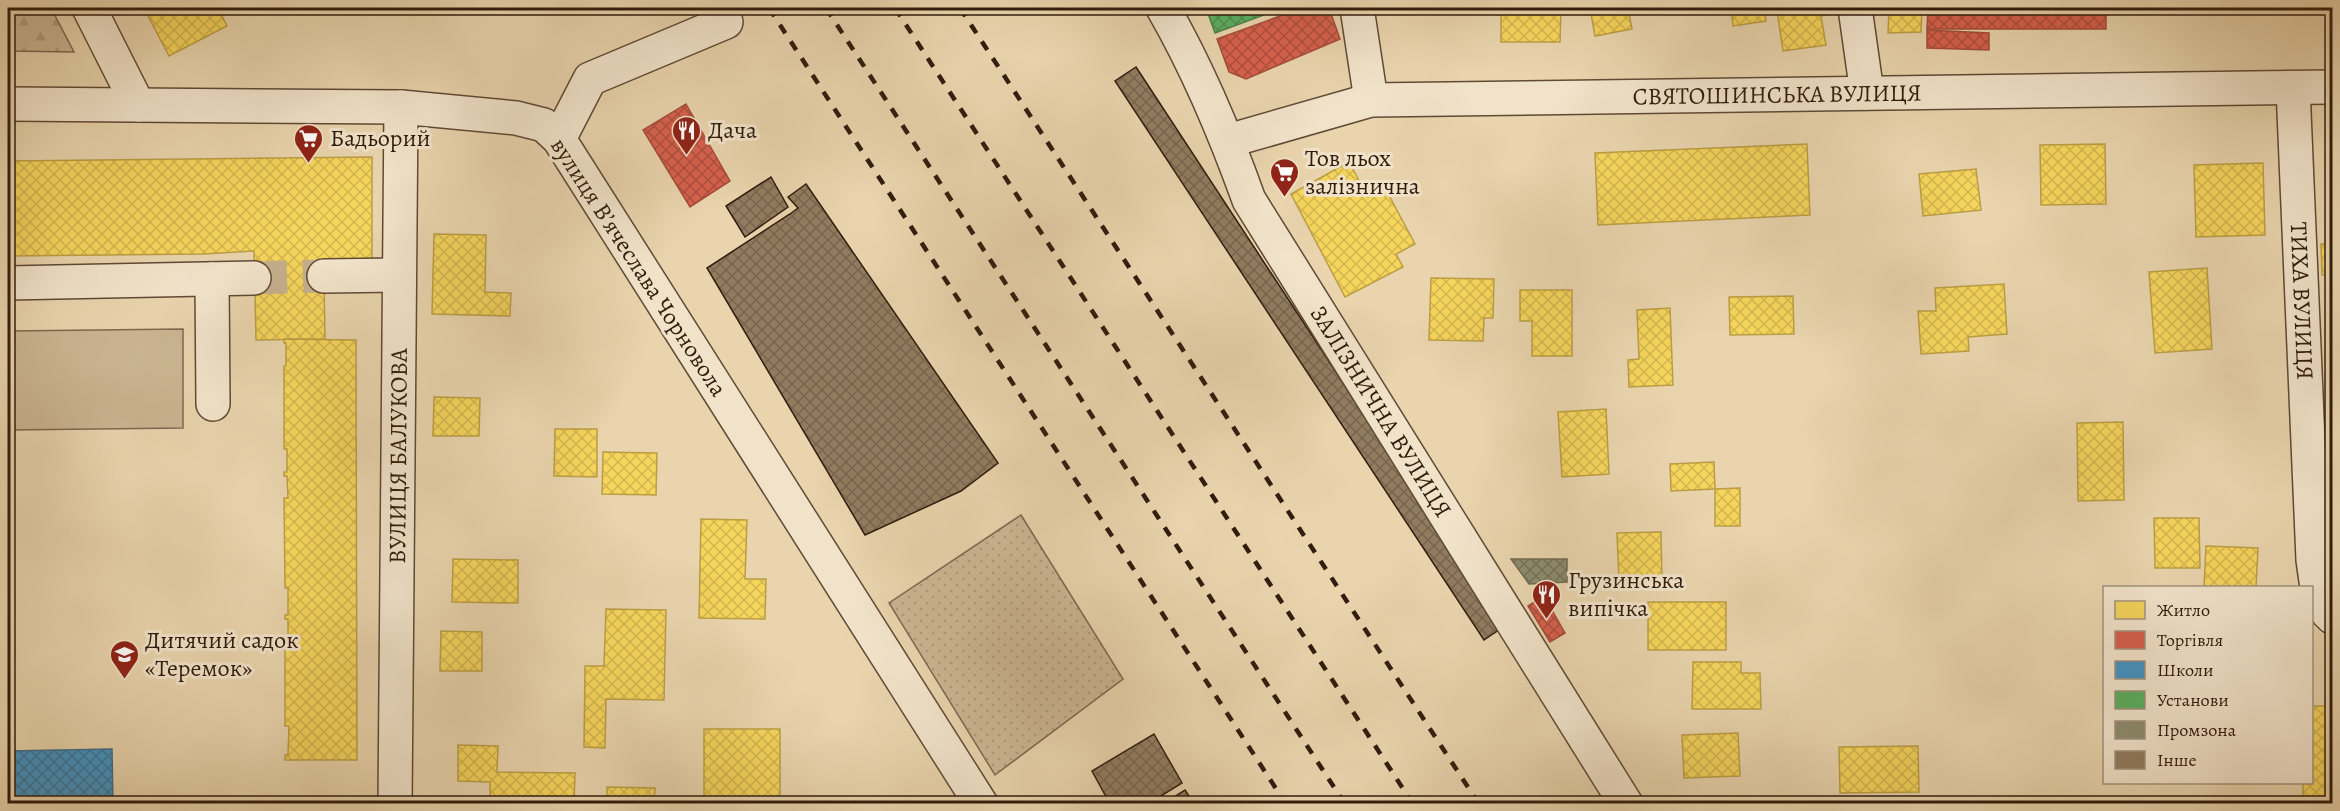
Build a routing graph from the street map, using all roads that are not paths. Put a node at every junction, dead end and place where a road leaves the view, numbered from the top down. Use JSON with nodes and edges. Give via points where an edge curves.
{"nodes":[{"id":1,"x":89,"y":8,"type":"edge"},
{"id":2,"x":717,"y":8,"type":"edge"},
{"id":3,"x":1163,"y":8,"type":"edge"},
{"id":4,"x":1357,"y":8,"type":"edge"},
{"id":5,"x":1855,"y":8,"type":"edge"},
{"id":6,"x":2332,"y":87,"type":"edge"},
{"id":7,"x":2293,"y":88,"type":"junction"},
{"id":8,"x":1866,"y":93,"type":"junction"},
{"id":9,"x":1371,"y":100,"type":"junction"},
{"id":10,"x":8,"y":104,"type":"edge"},
{"id":11,"x":138,"y":105,"type":"junction"},
{"id":12,"x":401,"y":107,"type":"junction"},
{"id":13,"x":559,"y":139,"type":"junction"},
{"id":14,"x":1228,"y":141,"type":"junction"},
{"id":15,"x":398,"y":274,"type":"junction"},
{"id":16,"x":324,"y":276,"type":"tunnel mouth"},
{"id":17,"x":254,"y":278,"type":"tunnel mouth"},
{"id":18,"x":212,"y":279,"type":"junction"},
{"id":19,"x":8,"y":283,"type":"edge"},
{"id":20,"x":213,"y":404,"type":"dead end"},
{"id":21,"x":2332,"y":618,"type":"edge"},
{"id":22,"x":966,"y":795,"type":"edge"},
{"id":23,"x":395,"y":804,"type":"edge"},
{"id":24,"x":1626,"y":804,"type":"edge"}],
"edges":[{"from":1,"to":11,"type":"street"},
{"from":2,"to":13,"type":"street","via":[[726,22],[590,79]]},
{"from":3,"to":14,"type":"street","name":"ЗАЛІЗНИЧНА ВУЛИЦЯ","via":[[1189,53]]},
{"from":4,"to":9,"type":"street"},
{"from":5,"to":8,"type":"street"},
{"from":6,"to":7,"type":"street","name":"СВЯТОШИНСЬКА ВУЛИЦЯ"},
{"from":7,"to":8,"type":"street","name":"СВЯТОШИНСЬКА ВУЛИЦЯ"},
{"from":7,"to":21,"type":"street","name":"ТИХА ВУЛИЦЯ","via":[[2313,560],[2318,591]]},
{"from":8,"to":9,"type":"street","name":"СВЯТОШИНСЬКА ВУЛИЦЯ"},
{"from":9,"to":14,"type":"street","name":"СВЯТОШИНСЬКА ВУЛИЦЯ"},
{"from":10,"to":11,"type":"street","name":"вулиця Вʼячеслава Чорновола"},
{"from":11,"to":12,"type":"street","name":"вулиця Вʼячеслава Чорновола"},
{"from":12,"to":13,"type":"street","name":"вулиця Вʼячеслава Чорновола","via":[[516,118],[544,125]]},
{"from":12,"to":15,"type":"street","name":"ВУЛИЦЯ БАЛУКОВА"},
{"from":13,"to":22,"type":"street","name":"вулиця Вʼячеслава Чорновола"},
{"from":14,"to":24,"type":"street","name":"ЗАЛІЗНИЧНА ВУЛИЦЯ","via":[[1249,200]]},
{"from":15,"to":16,"type":"street"},
{"from":15,"to":23,"type":"street","name":"ВУЛИЦЯ БАЛУКОВА"},
{"from":17,"to":18,"type":"street"},
{"from":18,"to":19,"type":"street"},
{"from":18,"to":20,"type":"street"}]}
